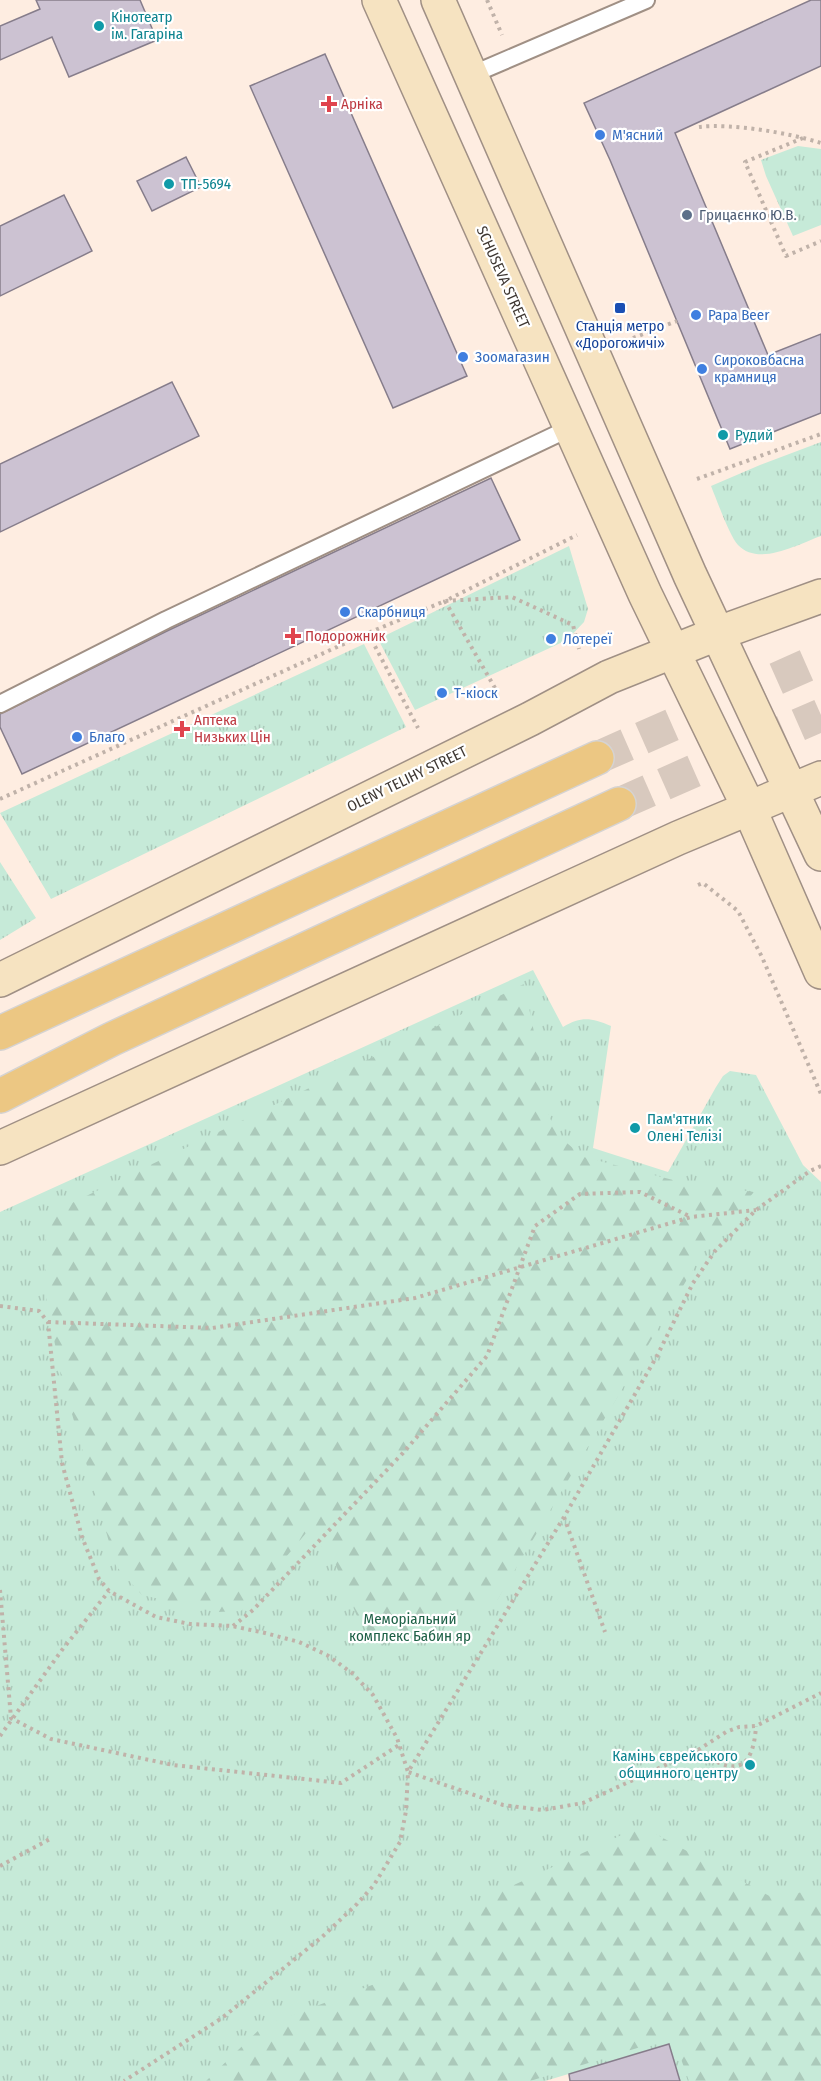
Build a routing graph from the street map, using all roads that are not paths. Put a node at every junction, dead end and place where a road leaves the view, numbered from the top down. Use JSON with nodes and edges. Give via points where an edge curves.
{"nodes":[{"id":1,"x":379,"y":0,"type":"edge"},
{"id":2,"x":438,"y":0,"type":"edge"},
{"id":3,"x":646,"y":0,"type":"edge"},
{"id":4,"x":471,"y":75,"type":"junction"},
{"id":5,"x":570,"y":428,"type":"junction"},
{"id":6,"x":821,"y":596,"type":"edge"},
{"id":7,"x":719,"y":633,"type":"junction"},
{"id":8,"x":674,"y":652,"type":"junction"},
{"id":9,"x":0,"y":704,"type":"edge"},
{"id":10,"x":597,"y":758,"type":"tunnel mouth"},
{"id":11,"x":807,"y":784,"type":"edge"},
{"id":12,"x":620,"y":804,"type":"tunnel mouth"},
{"id":13,"x":749,"y":808,"type":"junction"},
{"id":14,"x":821,"y":854,"type":"edge"},
{"id":15,"x":821,"y":972,"type":"edge"},
{"id":16,"x":0,"y":980,"type":"edge"},
{"id":17,"x":0,"y":1033,"type":"edge"},
{"id":18,"x":0,"y":1096,"type":"edge"},
{"id":19,"x":0,"y":1148,"type":"edge"}],
"edges":[{"from":1,"to":5,"type":"main road","name":"SCHUSEVA STREET"},
{"from":2,"to":4,"type":"main road"},
{"from":3,"to":4,"type":"lane"},
{"from":4,"to":7,"type":"main road"},
{"from":5,"to":8,"type":"main road","name":"SCHUSEVA STREET"},
{"from":5,"to":9,"type":"lane","via":[[166,620]]},
{"from":6,"to":7,"type":"main road","name":"OLENY TELIHY STREET"},
{"from":7,"to":8,"type":"main road","name":"OLENY TELIHY STREET"},
{"from":7,"to":11,"type":"main road"},
{"from":8,"to":13,"type":"main road","name":"SCHUSEVA STREET"},
{"from":8,"to":16,"type":"main road","name":"OLENY TELIHY STREET","via":[[609,677]]},
{"from":10,"to":17,"type":"main road"},
{"from":11,"to":13,"type":"main road"},
{"from":11,"to":14,"type":"main road"},
{"from":12,"to":18,"type":"main road","via":[[112,1039]]},
{"from":13,"to":15,"type":"main road","name":"SCHUSEVA STREET"},
{"from":13,"to":19,"type":"main road"}]}
